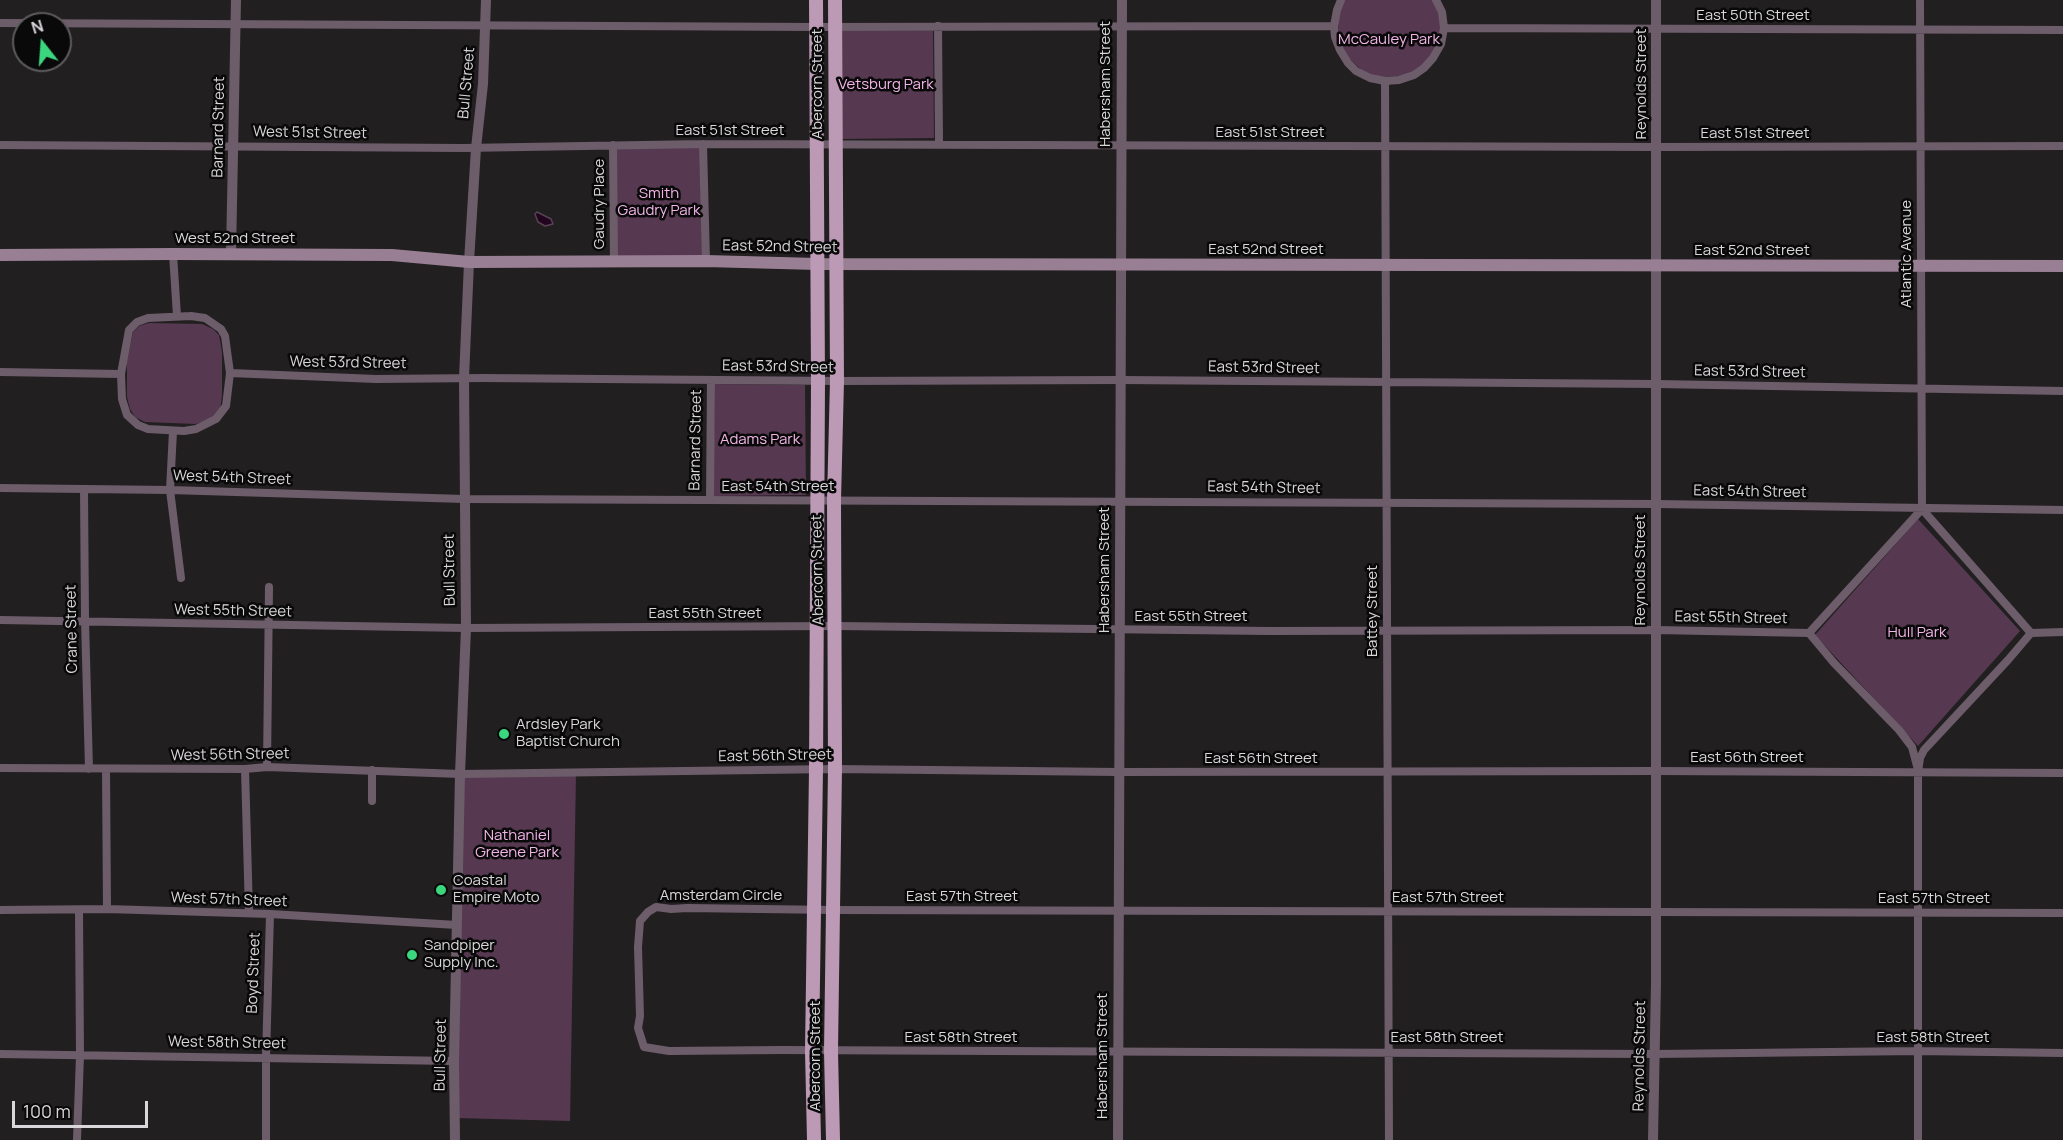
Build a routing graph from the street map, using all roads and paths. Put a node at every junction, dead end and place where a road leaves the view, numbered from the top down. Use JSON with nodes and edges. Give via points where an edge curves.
{"nodes":[{"id":1,"x":236,"y":0,"type":"edge"},
{"id":2,"x":486,"y":0,"type":"edge"},
{"id":3,"x":816,"y":0,"type":"edge"},
{"id":4,"x":835,"y":0,"type":"edge"},
{"id":5,"x":1122,"y":0,"type":"edge"},
{"id":6,"x":1341,"y":0,"type":"edge"},
{"id":7,"x":1436,"y":0,"type":"edge"},
{"id":8,"x":1656,"y":0,"type":"edge"},
{"id":9,"x":1920,"y":0,"type":"edge"},
{"id":10,"x":0,"y":23,"type":"edge"},
{"id":11,"x":237,"y":24,"type":"junction"},
{"id":12,"x":486,"y":25,"type":"junction"},
{"id":13,"x":938,"y":26,"type":"junction"},
{"id":14,"x":1121,"y":26,"type":"junction"},
{"id":15,"x":1334,"y":26,"type":"junction"},
{"id":16,"x":816,"y":27,"type":"junction"},
{"id":17,"x":835,"y":27,"type":"junction"},
{"id":18,"x":1443,"y":28,"type":"junction"},
{"id":19,"x":1656,"y":29,"type":"junction"},
{"id":20,"x":1920,"y":30,"type":"junction"},
{"id":21,"x":2063,"y":30,"type":"edge"},
{"id":22,"x":1385,"y":81,"type":"junction"},
{"id":23,"x":939,"y":143,"type":"junction"},
{"id":24,"x":704,"y":144,"type":"junction"},
{"id":25,"x":0,"y":145,"type":"edge"},
{"id":26,"x":614,"y":145,"type":"junction"},
{"id":27,"x":816,"y":145,"type":"junction"},
{"id":28,"x":835,"y":145,"type":"junction"},
{"id":29,"x":233,"y":146,"type":"junction"},
{"id":30,"x":1121,"y":146,"type":"junction"},
{"id":31,"x":1385,"y":146,"type":"junction"},
{"id":32,"x":2063,"y":146,"type":"edge"},
{"id":33,"x":1657,"y":147,"type":"junction"},
{"id":34,"x":1920,"y":147,"type":"junction"},
{"id":35,"x":476,"y":148,"type":"junction"},
{"id":36,"x":172,"y":254,"type":"junction"},
{"id":37,"x":231,"y":254,"type":"junction"},
{"id":38,"x":0,"y":255,"type":"edge"},
{"id":39,"x":706,"y":261,"type":"junction"},
{"id":40,"x":469,"y":262,"type":"junction"},
{"id":41,"x":614,"y":262,"type":"junction"},
{"id":42,"x":817,"y":264,"type":"junction"},
{"id":43,"x":836,"y":264,"type":"junction"},
{"id":44,"x":1121,"y":265,"type":"junction"},
{"id":45,"x":1385,"y":265,"type":"junction"},
{"id":46,"x":1657,"y":266,"type":"junction"},
{"id":47,"x":2063,"y":266,"type":"edge"},
{"id":48,"x":1920,"y":267,"type":"junction"},
{"id":49,"x":177,"y":316,"type":"junction"},
{"id":50,"x":0,"y":372,"type":"edge"},
{"id":51,"x":230,"y":373,"type":"junction"},
{"id":52,"x":121,"y":374,"type":"junction"},
{"id":53,"x":464,"y":378,"type":"junction"},
{"id":54,"x":711,"y":380,"type":"junction"},
{"id":55,"x":1120,"y":380,"type":"junction"},
{"id":56,"x":818,"y":381,"type":"junction"},
{"id":57,"x":837,"y":381,"type":"junction"},
{"id":58,"x":1386,"y":383,"type":"junction"},
{"id":59,"x":1656,"y":384,"type":"junction"},
{"id":60,"x":1921,"y":389,"type":"junction"},
{"id":61,"x":2063,"y":391,"type":"edge"},
{"id":62,"x":173,"y":430,"type":"junction"},
{"id":63,"x":0,"y":488,"type":"edge"},
{"id":64,"x":84,"y":489,"type":"junction"},
{"id":65,"x":170,"y":490,"type":"junction"},
{"id":66,"x":464,"y":499,"type":"junction"},
{"id":67,"x":710,"y":500,"type":"junction"},
{"id":68,"x":816,"y":500,"type":"junction"},
{"id":69,"x":834,"y":500,"type":"junction"},
{"id":70,"x":1120,"y":500,"type":"junction"},
{"id":71,"x":1386,"y":503,"type":"junction"},
{"id":72,"x":1657,"y":504,"type":"junction"},
{"id":73,"x":1922,"y":509,"type":"junction"},
{"id":74,"x":2063,"y":510,"type":"edge"},
{"id":75,"x":181,"y":578,"type":"dead end"},
{"id":76,"x":268,"y":587,"type":"dead end"},
{"id":77,"x":0,"y":620,"type":"edge"},
{"id":78,"x":85,"y":620,"type":"junction"},
{"id":79,"x":269,"y":625,"type":"junction"},
{"id":80,"x":817,"y":626,"type":"junction"},
{"id":81,"x":836,"y":626,"type":"junction"},
{"id":82,"x":466,"y":628,"type":"junction"},
{"id":83,"x":1120,"y":630,"type":"junction"},
{"id":84,"x":1656,"y":630,"type":"junction"},
{"id":85,"x":1387,"y":631,"type":"junction"},
{"id":86,"x":2063,"y":632,"type":"edge"},
{"id":87,"x":1809,"y":633,"type":"junction"},
{"id":88,"x":2031,"y":633,"type":"junction"},
{"id":89,"x":267,"y":767,"type":"junction"},
{"id":90,"x":0,"y":768,"type":"edge"},
{"id":91,"x":89,"y":769,"type":"junction"},
{"id":92,"x":106,"y":769,"type":"junction"},
{"id":93,"x":816,"y":769,"type":"junction"},
{"id":94,"x":835,"y":769,"type":"junction"},
{"id":95,"x":244,"y":770,"type":"junction"},
{"id":96,"x":372,"y":771,"type":"junction"},
{"id":97,"x":1656,"y":771,"type":"junction"},
{"id":98,"x":1119,"y":772,"type":"junction"},
{"id":99,"x":1388,"y":772,"type":"junction"},
{"id":100,"x":1918,"y":772,"type":"junction"},
{"id":101,"x":2063,"y":773,"type":"edge"},
{"id":102,"x":460,"y":774,"type":"junction"},
{"id":103,"x":372,"y":801,"type":"dead end"},
{"id":104,"x":107,"y":909,"type":"junction"},
{"id":105,"x":0,"y":910,"type":"edge"},
{"id":106,"x":79,"y":910,"type":"junction"},
{"id":107,"x":815,"y":910,"type":"junction"},
{"id":108,"x":834,"y":910,"type":"junction"},
{"id":109,"x":1119,"y":911,"type":"junction"},
{"id":110,"x":1656,"y":911,"type":"junction"},
{"id":111,"x":1388,"y":912,"type":"junction"},
{"id":112,"x":1918,"y":913,"type":"junction"},
{"id":113,"x":2063,"y":913,"type":"edge"},
{"id":114,"x":249,"y":914,"type":"junction"},
{"id":115,"x":270,"y":914,"type":"junction"},
{"id":116,"x":457,"y":925,"type":"junction"},
{"id":117,"x":812,"y":1051,"type":"junction"},
{"id":118,"x":831,"y":1051,"type":"junction"},
{"id":119,"x":1389,"y":1051,"type":"junction"},
{"id":120,"x":1918,"y":1051,"type":"junction"},
{"id":121,"x":1118,"y":1052,"type":"junction"},
{"id":122,"x":2063,"y":1053,"type":"edge"},
{"id":123,"x":0,"y":1054,"type":"edge"},
{"id":124,"x":1656,"y":1054,"type":"junction"},
{"id":125,"x":80,"y":1055,"type":"junction"},
{"id":126,"x":266,"y":1057,"type":"junction"},
{"id":127,"x":454,"y":1061,"type":"junction"},
{"id":128,"x":77,"y":1140,"type":"edge"},
{"id":129,"x":266,"y":1140,"type":"edge"},
{"id":130,"x":455,"y":1140,"type":"edge"},
{"id":131,"x":814,"y":1140,"type":"edge"},
{"id":132,"x":833,"y":1140,"type":"edge"},
{"id":133,"x":1118,"y":1140,"type":"edge"},
{"id":134,"x":1389,"y":1140,"type":"edge"},
{"id":135,"x":1653,"y":1140,"type":"edge"},
{"id":136,"x":1917,"y":1140,"type":"edge"}],
"edges":[{"from":1,"to":11,"type":"street","name":"Barnard Street"},
{"from":2,"to":12,"type":"street","name":"Bull Street"},
{"from":3,"to":16,"type":"main road","name":"Abercorn Street"},
{"from":4,"to":17,"type":"main road","name":"Abercorn Street"},
{"from":5,"to":14,"type":"street","name":"Habersham Street"},
{"from":6,"to":15,"type":"street"},
{"from":7,"to":18,"type":"street"},
{"from":8,"to":19,"type":"street","name":"Reynolds Street"},
{"from":9,"to":20,"type":"street","name":"Atlantic Avenue"},
{"from":10,"to":11,"type":"street"},
{"from":11,"to":12,"type":"street"},
{"from":11,"to":29,"type":"street","name":"Barnard Street"},
{"from":12,"to":16,"type":"street"},
{"from":12,"to":35,"type":"street","name":"Bull Street"},
{"from":13,"to":14,"type":"street"},
{"from":13,"to":17,"type":"street"},
{"from":13,"to":23,"type":"street"},
{"from":14,"to":15,"type":"street"},
{"from":14,"to":30,"type":"street","name":"Habersham Street"},
{"from":15,"to":22,"type":"street","via":[[1340,51],[1348,63],[1370,78]]},
{"from":16,"to":17,"type":"street"},
{"from":16,"to":27,"type":"main road","name":"Abercorn Street"},
{"from":17,"to":28,"type":"main road","name":"Abercorn Street"},
{"from":18,"to":19,"type":"street","name":"East 50th Street"},
{"from":18,"to":22,"type":"street","via":[[1441,44],[1424,69],[1399,80]]},
{"from":19,"to":20,"type":"street","name":"East 50th Street"},
{"from":19,"to":33,"type":"street","name":"Reynolds Street"},
{"from":20,"to":21,"type":"street","name":"East 50th Street"},
{"from":20,"to":34,"type":"street","name":"Atlantic Avenue"},
{"from":22,"to":31,"type":"street","name":"Battey Street"},
{"from":23,"to":28,"type":"street","name":"East 51st Street"},
{"from":23,"to":30,"type":"street","name":"East 51st Street"},
{"from":24,"to":26,"type":"street","name":"East 51st Street"},
{"from":24,"to":27,"type":"street","name":"East 51st Street"},
{"from":24,"to":39,"type":"street"},
{"from":25,"to":29,"type":"street","name":"West 51st Street"},
{"from":26,"to":35,"type":"street","name":"East 51st Street"},
{"from":26,"to":41,"type":"street","name":"Gaudry Place"},
{"from":27,"to":28,"type":"street","name":"East 51st Street"},
{"from":27,"to":42,"type":"main road","name":"Abercorn Street"},
{"from":28,"to":43,"type":"main road","name":"Abercorn Street"},
{"from":29,"to":35,"type":"street","name":"West 51st Street"},
{"from":29,"to":37,"type":"street","name":"Barnard Street"},
{"from":30,"to":31,"type":"street","name":"East 51st Street"},
{"from":30,"to":44,"type":"street","name":"Habersham Street"},
{"from":31,"to":33,"type":"street","name":"East 51st Street"},
{"from":31,"to":45,"type":"street","name":"Battey Street"},
{"from":32,"to":34,"type":"street","name":"East 51st Street"},
{"from":33,"to":34,"type":"street","name":"East 51st Street"},
{"from":33,"to":46,"type":"street","name":"Reynolds Street"},
{"from":34,"to":48,"type":"street","name":"Atlantic Avenue"},
{"from":35,"to":40,"type":"street","name":"Bull Street"},
{"from":36,"to":37,"type":"main road","name":"West 52nd Street"},
{"from":36,"to":38,"type":"main road","name":"West 52nd Street"},
{"from":36,"to":49,"type":"street"},
{"from":37,"to":40,"type":"main road","name":"West 52nd Street","via":[[392,255]]},
{"from":39,"to":41,"type":"main road","name":"East 52nd Street"},
{"from":39,"to":42,"type":"main road","name":"East 52nd Street"},
{"from":40,"to":41,"type":"main road","name":"East 52nd Street"},
{"from":40,"to":53,"type":"street","name":"Bull Street"},
{"from":42,"to":43,"type":"main road","name":"East 52nd Street"},
{"from":42,"to":56,"type":"main road","name":"Abercorn Street"},
{"from":43,"to":44,"type":"main road","name":"East 52nd Street"},
{"from":43,"to":57,"type":"main road","name":"Abercorn Street"},
{"from":44,"to":45,"type":"main road","name":"East 52nd Street"},
{"from":44,"to":55,"type":"street","name":"Habersham Street"},
{"from":45,"to":46,"type":"main road","name":"East 52nd Street"},
{"from":45,"to":58,"type":"street","name":"Battey Street"},
{"from":46,"to":48,"type":"main road","name":"East 52nd Street"},
{"from":46,"to":59,"type":"street","name":"Reynolds Street"},
{"from":47,"to":48,"type":"main road","name":"East 52nd Street"},
{"from":48,"to":60,"type":"street","name":"Atlantic Avenue"},
{"from":49,"to":51,"type":"street","via":[[205,318],[221,329]]},
{"from":49,"to":52,"type":"street","via":[[148,318],[129,330]]},
{"from":50,"to":52,"type":"street"},
{"from":51,"to":53,"type":"street","name":"West 53rd Street"},
{"from":51,"to":62,"type":"street","via":[[226,406],[216,419],[196,429]]},
{"from":52,"to":62,"type":"street","via":[[127,415],[148,429]]},
{"from":53,"to":54,"type":"street","name":"East 53rd Street"},
{"from":53,"to":66,"type":"street","name":"Bull Street"},
{"from":54,"to":56,"type":"street","name":"East 53rd Street"},
{"from":54,"to":67,"type":"street","name":"Barnard Street"},
{"from":55,"to":57,"type":"street","name":"East 53rd Street"},
{"from":55,"to":58,"type":"street","name":"East 53rd Street"},
{"from":55,"to":70,"type":"street","name":"Habersham Street"},
{"from":56,"to":57,"type":"street","name":"East 53rd Street"},
{"from":56,"to":68,"type":"main road","name":"Abercorn Street"},
{"from":57,"to":69,"type":"main road","name":"Abercorn Street"},
{"from":58,"to":59,"type":"street","name":"East 53rd Street"},
{"from":58,"to":71,"type":"street","name":"Battey Street"},
{"from":59,"to":60,"type":"street","name":"East 53rd Street"},
{"from":59,"to":72,"type":"street","name":"Reynolds Street"},
{"from":60,"to":61,"type":"street","name":"East 53rd Street"},
{"from":60,"to":73,"type":"street","name":"Atlantic Avenue"},
{"from":62,"to":65,"type":"street"},
{"from":63,"to":64,"type":"street","name":"West 54th Street"},
{"from":64,"to":65,"type":"street","name":"West 54th Street"},
{"from":64,"to":78,"type":"street","name":"Crane Street"},
{"from":65,"to":66,"type":"street","name":"West 54th Street"},
{"from":65,"to":75,"type":"street"},
{"from":66,"to":67,"type":"street","name":"East 54th Street"},
{"from":66,"to":82,"type":"street","name":"Bull Street"},
{"from":67,"to":68,"type":"street","name":"East 54th Street"},
{"from":68,"to":69,"type":"street","name":"East 54th Street"},
{"from":68,"to":80,"type":"main road","name":"Abercorn Street"},
{"from":69,"to":70,"type":"street","name":"East 54th Street"},
{"from":69,"to":81,"type":"main road","name":"Abercorn Street"},
{"from":70,"to":71,"type":"street","name":"East 54th Street"},
{"from":70,"to":83,"type":"street","name":"Habersham Street"},
{"from":71,"to":72,"type":"street","name":"East 54th Street"},
{"from":71,"to":85,"type":"street","name":"Battey Street"},
{"from":72,"to":73,"type":"street","name":"East 54th Street"},
{"from":72,"to":84,"type":"street","name":"Reynolds Street"},
{"from":73,"to":74,"type":"street","name":"East 54th Street"},
{"from":73,"to":87,"type":"street"},
{"from":73,"to":88,"type":"street"},
{"from":76,"to":79,"type":"street"},
{"from":77,"to":78,"type":"street","name":"West 55th Street"},
{"from":78,"to":79,"type":"street","name":"West 55th Street"},
{"from":78,"to":91,"type":"street","name":"Crane Street"},
{"from":79,"to":82,"type":"street","name":"West 55th Street"},
{"from":79,"to":89,"type":"street"},
{"from":80,"to":81,"type":"street","name":"East 55th Street"},
{"from":80,"to":82,"type":"street","name":"East 55th Street"},
{"from":80,"to":93,"type":"main road","name":"Abercorn Street"},
{"from":81,"to":83,"type":"street","name":"East 55th Street"},
{"from":81,"to":94,"type":"main road","name":"Abercorn Street"},
{"from":82,"to":102,"type":"street","name":"Bull Street"},
{"from":83,"to":85,"type":"street","name":"East 55th Street"},
{"from":83,"to":98,"type":"street","name":"Habersham Street"},
{"from":84,"to":85,"type":"street","name":"East 55th Street"},
{"from":84,"to":87,"type":"street","name":"East 55th Street"},
{"from":84,"to":97,"type":"street","name":"Reynolds Street"},
{"from":85,"to":99,"type":"street","name":"Battey Street"},
{"from":86,"to":88,"type":"street"},
{"from":87,"to":100,"type":"street","via":[[1906,739]]},
{"from":88,"to":100,"type":"street","via":[[1924,750]]},
{"from":89,"to":95,"type":"street","name":"West 56th Street"},
{"from":89,"to":96,"type":"street","name":"West 56th Street"},
{"from":90,"to":91,"type":"street","name":"West 56th Street"},
{"from":91,"to":92,"type":"street","name":"West 56th Street"},
{"from":92,"to":95,"type":"street","name":"West 56th Street"},
{"from":92,"to":104,"type":"street"},
{"from":93,"to":94,"type":"street","name":"East 56th Street"},
{"from":93,"to":102,"type":"street","name":"East 56th Street"},
{"from":93,"to":107,"type":"main road","name":"Abercorn Street"},
{"from":94,"to":98,"type":"street","name":"East 56th Street"},
{"from":94,"to":108,"type":"main road","name":"Abercorn Street"},
{"from":95,"to":114,"type":"street","name":"Boyd Street"},
{"from":96,"to":102,"type":"street","name":"West 56th Street"},
{"from":96,"to":103,"type":"street"},
{"from":97,"to":99,"type":"street","name":"East 56th Street"},
{"from":97,"to":100,"type":"street","name":"East 56th Street"},
{"from":97,"to":110,"type":"street","name":"Reynolds Street"},
{"from":98,"to":99,"type":"street","name":"East 56th Street"},
{"from":98,"to":109,"type":"street","name":"Habersham Street"},
{"from":99,"to":111,"type":"street","name":"Battey Street"},
{"from":100,"to":101,"type":"street","name":"East 56th Street"},
{"from":100,"to":112,"type":"street"},
{"from":102,"to":116,"type":"street","name":"Bull Street"},
{"from":104,"to":106,"type":"street","name":"West 57th Street"},
{"from":104,"to":114,"type":"street","name":"West 57th Street"},
{"from":105,"to":106,"type":"street","name":"West 57th Street"},
{"from":106,"to":125,"type":"street"},
{"from":107,"to":108,"type":"street","name":"Amsterdam Circle"},
{"from":107,"to":117,"type":"main road","name":"Abercorn Street"},
{"from":107,"to":117,"type":"street","name":"Amsterdam Circle","via":[[656,907],[640,921],[638,947],[638,1028],[644,1047],[669,1051]]},
{"from":108,"to":109,"type":"street","name":"East 57th Street"},
{"from":108,"to":118,"type":"main road","name":"Abercorn Street"},
{"from":109,"to":111,"type":"street","name":"East 57th Street"},
{"from":109,"to":121,"type":"street","name":"Habersham Street"},
{"from":110,"to":111,"type":"street","name":"East 57th Street"},
{"from":110,"to":112,"type":"street","name":"East 57th Street"},
{"from":110,"to":124,"type":"street","name":"Reynolds Street"},
{"from":111,"to":119,"type":"street","name":"Battey Street"},
{"from":112,"to":113,"type":"street","name":"East 57th Street"},
{"from":112,"to":120,"type":"street"},
{"from":114,"to":115,"type":"street","name":"West 57th Street"},
{"from":115,"to":116,"type":"street","name":"West 57th Street"},
{"from":115,"to":126,"type":"street","name":"Boyd Street"},
{"from":116,"to":127,"type":"street","name":"Bull Street"},
{"from":117,"to":118,"type":"street","name":"Amsterdam Circle"},
{"from":117,"to":131,"type":"main road","name":"Abercorn Street"},
{"from":118,"to":121,"type":"street","name":"East 58th Street"},
{"from":118,"to":132,"type":"main road","name":"Abercorn Street"},
{"from":119,"to":121,"type":"street","name":"East 58th Street"},
{"from":119,"to":124,"type":"street","name":"East 58th Street"},
{"from":119,"to":134,"type":"street","name":"Battey Street"},
{"from":120,"to":122,"type":"street","name":"East 58th Street"},
{"from":120,"to":124,"type":"street","name":"East 58th Street"},
{"from":120,"to":136,"type":"street"},
{"from":121,"to":133,"type":"street","name":"Habersham Street"},
{"from":123,"to":125,"type":"street","name":"West 58th Street"},
{"from":124,"to":135,"type":"street","name":"Reynolds Street"},
{"from":125,"to":126,"type":"street","name":"West 58th Street"},
{"from":125,"to":128,"type":"street"},
{"from":126,"to":127,"type":"street","name":"West 58th Street"},
{"from":126,"to":129,"type":"street","name":"Boyd Street"},
{"from":127,"to":130,"type":"street","name":"Bull Street"}]}
